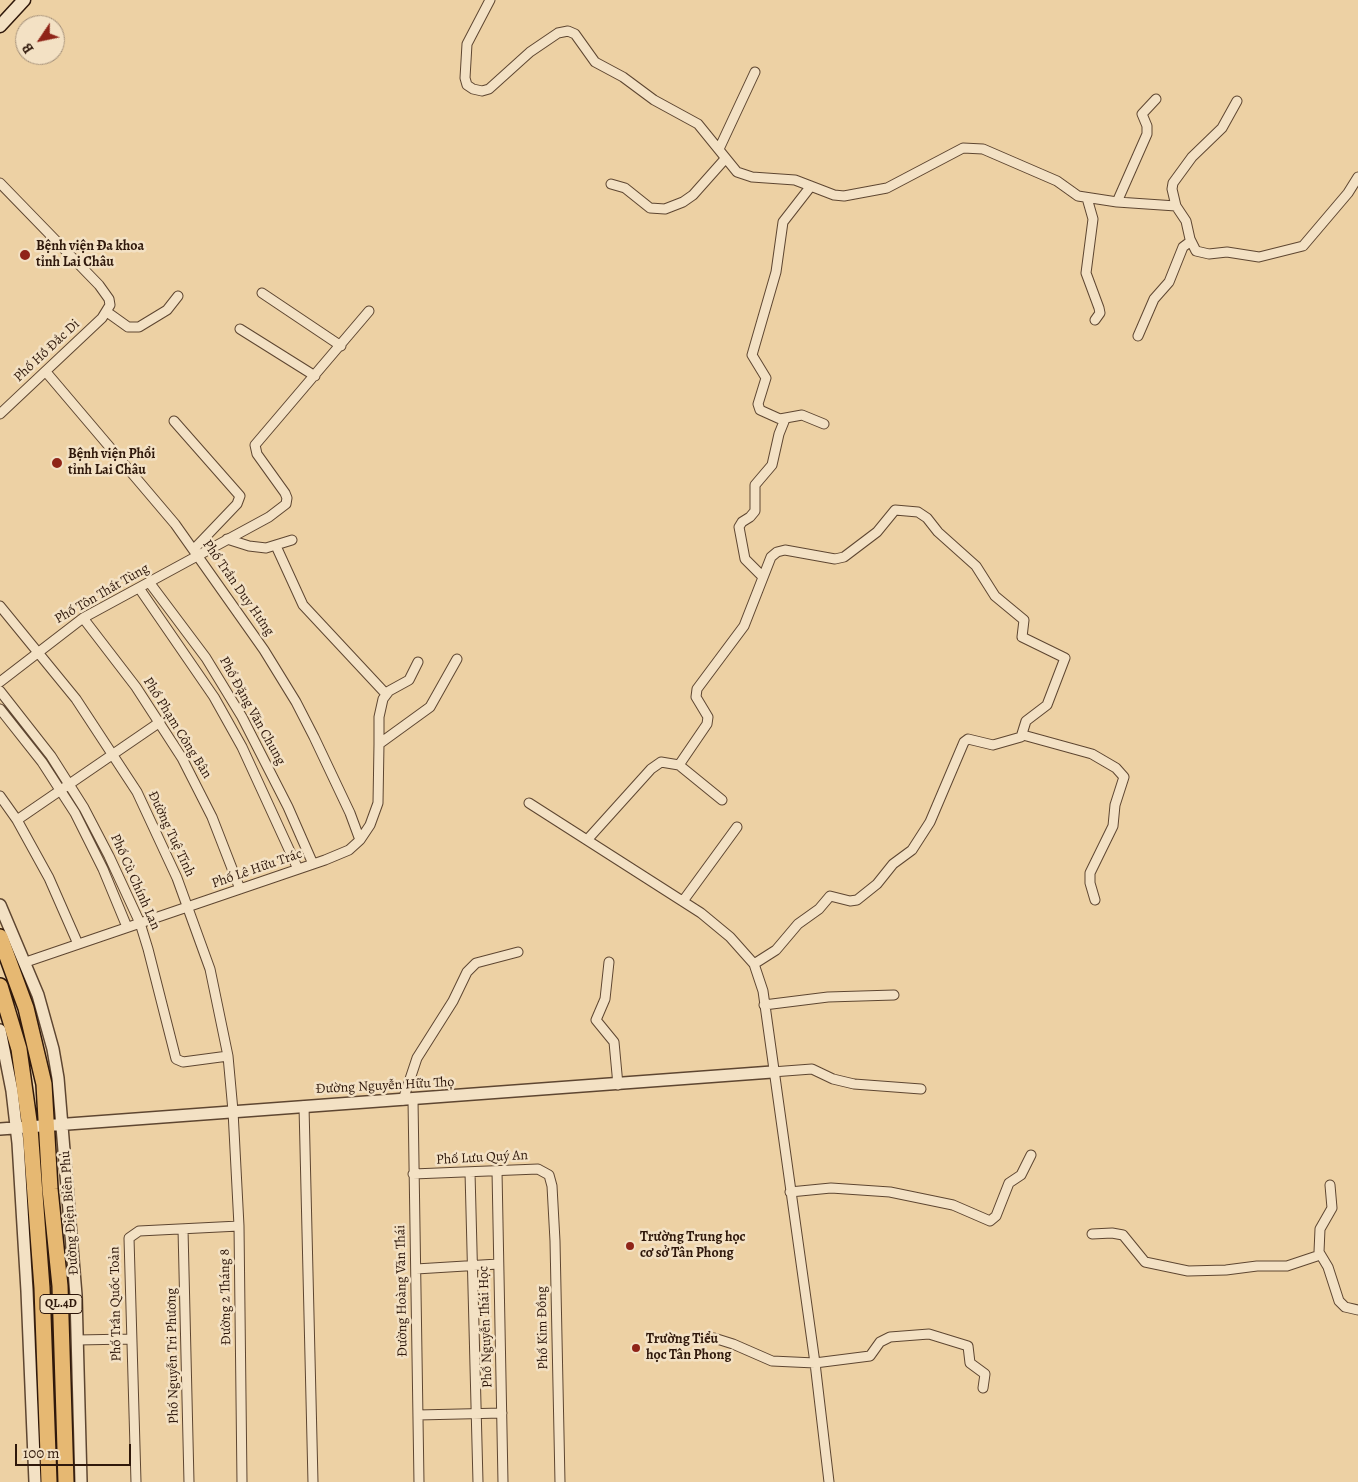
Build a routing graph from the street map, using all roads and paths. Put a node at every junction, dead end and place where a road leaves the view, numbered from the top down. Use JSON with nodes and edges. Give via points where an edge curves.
{"nodes":[{"id":1,"x":24,"y":0,"type":"edge"},
{"id":2,"x":490,"y":0,"type":"edge"},
{"id":3,"x":0,"y":26,"type":"edge"},
{"id":4,"x":756,"y":72,"type":"dead end"},
{"id":5,"x":1156,"y":99,"type":"dead end"},
{"id":6,"x":1237,"y":100,"type":"dead end"},
{"id":7,"x":719,"y":149,"type":"junction"},
{"id":8,"x":725,"y":159,"type":"junction"},
{"id":9,"x":1358,"y":177,"type":"edge"},
{"id":10,"x":0,"y":183,"type":"edge"},
{"id":11,"x":611,"y":184,"type":"dead end"},
{"id":12,"x":812,"y":186,"type":"junction"},
{"id":13,"x":1087,"y":198,"type":"junction"},
{"id":14,"x":1117,"y":202,"type":"junction"},
{"id":15,"x":1176,"y":206,"type":"junction"},
{"id":16,"x":1191,"y":241,"type":"junction"},
{"id":17,"x":262,"y":293,"type":"dead end"},
{"id":18,"x":178,"y":296,"type":"dead end"},
{"id":19,"x":108,"y":309,"type":"junction"},
{"id":20,"x":369,"y":311,"type":"dead end"},
{"id":21,"x":1095,"y":320,"type":"dead end"},
{"id":22,"x":240,"y":329,"type":"dead end"},
{"id":23,"x":1138,"y":336,"type":"dead end"},
{"id":24,"x":341,"y":346,"type":"junction"},
{"id":25,"x":46,"y":372,"type":"junction"},
{"id":26,"x":315,"y":376,"type":"junction"},
{"id":27,"x":0,"y":414,"type":"edge"},
{"id":28,"x":785,"y":419,"type":"junction"},
{"id":29,"x":174,"y":421,"type":"dead end"},
{"id":30,"x":824,"y":424,"type":"dead end"},
{"id":31,"x":227,"y":539,"type":"junction"},
{"id":32,"x":292,"y":540,"type":"dead end"},
{"id":33,"x":276,"y":546,"type":"junction"},
{"id":34,"x":196,"y":552,"type":"junction"},
{"id":35,"x":763,"y":577,"type":"junction"},
{"id":36,"x":149,"y":582,"type":"junction"},
{"id":37,"x":139,"y":588,"type":"junction"},
{"id":38,"x":0,"y":606,"type":"edge"},
{"id":39,"x":83,"y":618,"type":"junction"},
{"id":40,"x":39,"y":651,"type":"junction"},
{"id":41,"x":457,"y":659,"type":"dead end"},
{"id":42,"x":418,"y":662,"type":"dead end"},
{"id":43,"x":0,"y":682,"type":"edge"},
{"id":44,"x":0,"y":692,"type":"edge"},
{"id":45,"x":386,"y":694,"type":"junction"},
{"id":46,"x":0,"y":708,"type":"edge"},
{"id":47,"x":242,"y":717,"type":"junction"},
{"id":48,"x":160,"y":722,"type":"junction"},
{"id":49,"x":230,"y":724,"type":"junction"},
{"id":50,"x":1023,"y":735,"type":"junction"},
{"id":51,"x":380,"y":744,"type":"junction"},
{"id":52,"x":114,"y":754,"type":"junction"},
{"id":53,"x":678,"y":765,"type":"junction"},
{"id":54,"x":70,"y":784,"type":"junction"},
{"id":55,"x":61,"y":790,"type":"junction"},
{"id":56,"x":0,"y":796,"type":"edge"},
{"id":57,"x":722,"y":800,"type":"dead end"},
{"id":58,"x":529,"y":803,"type":"dead end"},
{"id":59,"x":16,"y":820,"type":"junction"},
{"id":60,"x":737,"y":827,"type":"dead end"},
{"id":61,"x":587,"y":840,"type":"junction"},
{"id":62,"x":357,"y":843,"type":"junction"},
{"id":63,"x":312,"y":864,"type":"junction"},
{"id":64,"x":298,"y":869,"type":"junction"},
{"id":65,"x":240,"y":889,"type":"junction"},
{"id":66,"x":1096,"y":900,"type":"dead end"},
{"id":67,"x":683,"y":901,"type":"junction"},
{"id":68,"x":0,"y":905,"type":"edge"},
{"id":69,"x":189,"y":907,"type":"junction"},
{"id":70,"x":140,"y":923,"type":"junction"},
{"id":71,"x":128,"y":927,"type":"junction"},
{"id":72,"x":0,"y":938,"type":"edge"},
{"id":73,"x":78,"y":944,"type":"junction"},
{"id":74,"x":518,"y":952,"type":"dead end"},
{"id":75,"x":26,"y":962,"type":"junction"},
{"id":76,"x":609,"y":962,"type":"dead end"},
{"id":77,"x":754,"y":964,"type":"junction"},
{"id":78,"x":0,"y":986,"type":"edge"},
{"id":79,"x":894,"y":995,"type":"dead end"},
{"id":80,"x":764,"y":1005,"type":"junction"},
{"id":81,"x":0,"y":1030,"type":"edge"},
{"id":82,"x":228,"y":1056,"type":"junction"},
{"id":83,"x":772,"y":1072,"type":"junction"},
{"id":84,"x":618,"y":1085,"type":"junction"},
{"id":85,"x":921,"y":1090,"type":"dead end"},
{"id":86,"x":408,"y":1100,"type":"junction"},
{"id":87,"x":304,"y":1106,"type":"junction"},
{"id":88,"x":233,"y":1111,"type":"junction"},
{"id":89,"x":63,"y":1125,"type":"junction"},
{"id":90,"x":47,"y":1126,"type":"junction"},
{"id":91,"x":23,"y":1128,"type":"junction"},
{"id":92,"x":0,"y":1129,"type":"edge"},
{"id":93,"x":1031,"y":1155,"type":"dead end"},
{"id":94,"x":497,"y":1171,"type":"junction"},
{"id":95,"x":470,"y":1172,"type":"junction"},
{"id":96,"x":414,"y":1174,"type":"junction"},
{"id":97,"x":549,"y":1175,"type":"joint"},
{"id":98,"x":1330,"y":1185,"type":"dead end"},
{"id":99,"x":790,"y":1192,"type":"junction"},
{"id":100,"x":239,"y":1226,"type":"junction"},
{"id":101,"x":183,"y":1228,"type":"junction"},
{"id":102,"x":1092,"y":1234,"type":"dead end"},
{"id":103,"x":1320,"y":1255,"type":"junction"},
{"id":104,"x":498,"y":1264,"type":"junction"},
{"id":105,"x":471,"y":1266,"type":"junction"},
{"id":106,"x":416,"y":1269,"type":"junction"},
{"id":107,"x":1358,"y":1310,"type":"edge"},
{"id":108,"x":714,"y":1338,"type":"dead end"},
{"id":109,"x":130,"y":1339,"type":"junction"},
{"id":110,"x":77,"y":1340,"type":"junction"},
{"id":111,"x":815,"y":1363,"type":"junction"},
{"id":112,"x":983,"y":1388,"type":"dead end"},
{"id":113,"x":475,"y":1413,"type":"junction"},
{"id":114,"x":502,"y":1413,"type":"junction"},
{"id":115,"x":418,"y":1415,"type":"junction"},
{"id":116,"x":36,"y":1482,"type":"edge"},
{"id":117,"x":49,"y":1482,"type":"edge"},
{"id":118,"x":66,"y":1482,"type":"edge"},
{"id":119,"x":81,"y":1482,"type":"edge"},
{"id":120,"x":136,"y":1482,"type":"edge"},
{"id":121,"x":189,"y":1482,"type":"edge"},
{"id":122,"x":242,"y":1482,"type":"edge"},
{"id":123,"x":313,"y":1482,"type":"edge"},
{"id":124,"x":419,"y":1482,"type":"edge"},
{"id":125,"x":478,"y":1482,"type":"edge"},
{"id":126,"x":504,"y":1482,"type":"edge"},
{"id":127,"x":560,"y":1482,"type":"edge"},
{"id":128,"x":829,"y":1482,"type":"edge"}],
"edges":[{"from":1,"to":3,"type":"main road"},
{"from":2,"to":7,"type":"street","via":[[467,44],[465,78],[470,87],[478,91],[489,88],[530,52],[558,33],[568,31],[575,34],[595,62],[689,118]]},
{"from":4,"to":7,"type":"street"},
{"from":5,"to":14,"type":"street","via":[[1142,114],[1147,134]]},
{"from":6,"to":15,"type":"street","via":[[1222,128],[1192,157],[1173,183]]},
{"from":7,"to":8,"type":"street"},
{"from":8,"to":11,"type":"street","via":[[693,195],[665,209],[650,208],[625,188]]},
{"from":8,"to":12,"type":"street","via":[[744,176],[794,180]]},
{"from":9,"to":16,"type":"street","via":[[1303,246],[1259,257],[1222,251],[1203,254],[1196,251]]},
{"from":10,"to":19,"type":"street","via":[[99,284],[109,300]]},
{"from":12,"to":13,"type":"street","via":[[844,196],[886,188],[963,148],[972,148],[998,154],[1057,181],[1071,193]]},
{"from":12,"to":28,"type":"street","via":[[782,222],[771,291],[752,351],[766,378],[758,408]]},
{"from":13,"to":14,"type":"street"},
{"from":13,"to":21,"type":"street","via":[[1093,219],[1086,273],[1100,313]]},
{"from":14,"to":15,"type":"street"},
{"from":15,"to":16,"type":"street","via":[[1186,221]]},
{"from":16,"to":23,"type":"street","via":[[1183,247],[1169,282],[1154,299]]},
{"from":17,"to":24,"type":"street"},
{"from":18,"to":19,"type":"street","via":[[167,310],[139,327],[128,327]]},
{"from":19,"to":25,"type":"street","name":"Phố Hồ Đắc Di"},
{"from":20,"to":24,"type":"street"},
{"from":22,"to":26,"type":"street"},
{"from":24,"to":26,"type":"street"},
{"from":25,"to":27,"type":"street","name":"Phố Hồ Đắc Di"},
{"from":25,"to":34,"type":"street","name":"Phố Trần Duy Hưng"},
{"from":26,"to":31,"type":"street","name":"Phố Tôn Thất Tùng","via":[[255,445],[257,454],[285,493],[286,504],[269,517]]},
{"from":28,"to":30,"type":"street","via":[[802,416]]},
{"from":28,"to":35,"type":"street","via":[[772,465],[755,485],[755,511],[739,528],[745,559]]},
{"from":29,"to":34,"type":"street","via":[[240,496],[237,504]]},
{"from":31,"to":33,"type":"street","via":[[258,548]]},
{"from":31,"to":34,"type":"street","name":"Phố Tôn Thất Tùng"},
{"from":32,"to":33,"type":"street"},
{"from":33,"to":45,"type":"street","via":[[304,605]]},
{"from":34,"to":36,"type":"street","name":"Phố Tôn Thất Tùng"},
{"from":34,"to":62,"type":"street","name":"Phố Trần Duy Hưng","via":[[296,702],[350,813]]},
{"from":35,"to":50,"type":"street","via":[[768,561],[777,552],[790,550],[835,559],[844,557],[877,532],[892,511],[906,509],[923,514],[976,566],[995,596],[1024,620],[1022,637],[1065,658],[1047,705],[1026,721]]},
{"from":35,"to":53,"type":"street","via":[[744,626],[697,689],[696,697],[708,717],[707,724]]},
{"from":36,"to":37,"type":"street","name":"Phố Tôn Thất Tùng"},
{"from":36,"to":47,"type":"street","name":"Phố Đặng Văn Chung","via":[[206,658]]},
{"from":37,"to":39,"type":"street","name":"Phố Tôn Thất Tùng"},
{"from":37,"to":49,"type":"street","name":"Phố Đặng Văn Chung","via":[[193,663]]},
{"from":38,"to":40,"type":"street","name":"Đường Tuệ Tĩnh"},
{"from":39,"to":40,"type":"street","name":"Phố Tôn Thất Tùng"},
{"from":39,"to":48,"type":"street","name":"Phố Phạm Công Bân"},
{"from":40,"to":43,"type":"street","name":"Phố Tôn Thất Tùng"},
{"from":40,"to":52,"type":"street","name":"Đường Tuệ Tĩnh"},
{"from":41,"to":51,"type":"street","via":[[430,707]]},
{"from":42,"to":45,"type":"street","via":[[409,680]]},
{"from":44,"to":54,"type":"street","name":"Phố Cù Chính Lan"},
{"from":45,"to":51,"type":"street","via":[[379,717]]},
{"from":46,"to":55,"type":"street","name":"Phố Cù Chính Lan"},
{"from":47,"to":49,"type":"street"},
{"from":47,"to":63,"type":"street","name":"Phố Đặng Văn Chung"},
{"from":48,"to":52,"type":"street"},
{"from":48,"to":65,"type":"street","name":"Phố Phạm Công Bân","via":[[212,817]]},
{"from":49,"to":64,"type":"street","name":"Phố Đặng Văn Chung"},
{"from":50,"to":66,"type":"street","via":[[1092,754],[1116,768],[1124,777],[1115,805],[1113,826],[1090,873]]},
{"from":50,"to":77,"type":"street","via":[[1016,740],[993,745],[966,740],[930,822],[912,850],[892,864],[877,884],[857,900],[830,896],[819,909],[798,924],[776,950]]},
{"from":51,"to":62,"type":"street","via":[[378,803],[370,825]]},
{"from":52,"to":54,"type":"street"},
{"from":52,"to":69,"type":"street","name":"Đường Tuệ Tĩnh","via":[[152,822]]},
{"from":53,"to":57,"type":"street"},
{"from":53,"to":61,"type":"street","via":[[666,761],[651,769]]},
{"from":54,"to":55,"type":"street"},
{"from":54,"to":70,"type":"street","name":"Phố Cù Chính Lan"},
{"from":55,"to":59,"type":"street"},
{"from":55,"to":71,"type":"street","name":"Phố Cù Chính Lan","via":[[92,846]]},
{"from":56,"to":59,"type":"street"},
{"from":58,"to":61,"type":"street"},
{"from":59,"to":73,"type":"street","via":[[50,878]]},
{"from":60,"to":67,"type":"street"},
{"from":61,"to":67,"type":"street"},
{"from":62,"to":63,"type":"street","name":"Phố Lê Hữu Trác"},
{"from":63,"to":64,"type":"street","name":"Phố Lê Hữu Trác"},
{"from":64,"to":65,"type":"street","name":"Phố Lê Hữu Trác"},
{"from":65,"to":69,"type":"street","name":"Phố Lê Hữu Trác"},
{"from":67,"to":77,"type":"street","via":[[730,936]]},
{"from":68,"to":75,"type":"street","number":"QL.4D"},
{"from":69,"to":70,"type":"street","name":"Phố Lê Hữu Trác"},
{"from":69,"to":82,"type":"street","name":"Đường Tuệ Tĩnh","via":[[210,969]]},
{"from":70,"to":71,"type":"street","name":"Phố Lê Hữu Trác"},
{"from":70,"to":82,"type":"street","name":"Phố Cù Chính Lan","via":[[176,1059],[183,1062]]},
{"from":71,"to":73,"type":"street","name":"Phố Lê Hữu Trác"},
{"from":72,"to":90,"type":"highway","number":"QL.4D","via":[[34,1035],[44,1084]]},
{"from":73,"to":75,"type":"street","name":"Phố Lê Hữu Trác"},
{"from":74,"to":86,"type":"street","via":[[476,962],[467,972],[418,1058]]},
{"from":75,"to":89,"type":"street","number":"QL.4D","via":[[53,1049]]},
{"from":76,"to":84,"type":"street","via":[[605,999],[596,1020],[614,1042]]},
{"from":77,"to":80,"type":"street","via":[[761,981]]},
{"from":78,"to":91,"type":"highway","number":"QL.4D","via":[[19,1048]]},
{"from":79,"to":80,"type":"street","via":[[828,997]]},
{"from":80,"to":83,"type":"street"},
{"from":81,"to":91,"type":"street","number":"QL.4D"},
{"from":82,"to":88,"type":"street","name":"Đường Tuệ Tĩnh"},
{"from":83,"to":84,"type":"street","name":"Đường Nguyễn Hữu Thọ"},
{"from":83,"to":85,"type":"street","via":[[812,1069],[854,1084]]},
{"from":83,"to":99,"type":"street"},
{"from":84,"to":86,"type":"street","name":"Đường Nguyễn Hữu Thọ"},
{"from":86,"to":87,"type":"street","name":"Đường Nguyễn Hữu Thọ"},
{"from":86,"to":96,"type":"street","name":"Đường Hoàng Văn Thái"},
{"from":87,"to":88,"type":"street","name":"Đường Nguyễn Hữu Thọ"},
{"from":87,"to":123,"type":"street"},
{"from":88,"to":89,"type":"street","name":"Đường Nguyễn Hữu Thọ"},
{"from":88,"to":100,"type":"street","name":"Đường 2 Tháng 8"},
{"from":89,"to":90,"type":"street","name":"Đường Nguyễn Hữu Thọ"},
{"from":89,"to":110,"type":"street","name":"Đường Điện Biên Phủ","number":"QL.4D"},
{"from":90,"to":91,"type":"street","name":"Đường Nguyễn Hữu Thọ"},
{"from":90,"to":118,"type":"highway","name":"Đường Điện Biên Phủ","number":"QL.4D","via":[[60,1286]]},
{"from":91,"to":92,"type":"street","name":"Đường Nguyễn Hữu Thọ"},
{"from":91,"to":116,"type":"street","number":"QL.4D"},
{"from":91,"to":117,"type":"highway","number":"QL.4D","via":[[42,1288]]},
{"from":93,"to":99,"type":"street","via":[[1021,1175],[1009,1183],[996,1216],[990,1221],[953,1205],[890,1192],[831,1188]]},
{"from":94,"to":95,"type":"street","name":"Phố Lưu Quý An"},
{"from":94,"to":97,"type":"street","name":"Phố Lưu Quý An","via":[[538,1169]]},
{"from":94,"to":104,"type":"street","name":"Phố Nguyễn Thái Học"},
{"from":95,"to":96,"type":"street","name":"Phố Lưu Quý An"},
{"from":95,"to":105,"type":"street","name":"Phố Nguyễn Thái Học"},
{"from":96,"to":106,"type":"street","name":"Đường Hoàng Văn Thái"},
{"from":97,"to":127,"type":"street","name":"Phố Kim Đồng","via":[[555,1241]]},
{"from":98,"to":103,"type":"street","via":[[1332,1208],[1320,1229]]},
{"from":99,"to":111,"type":"street"},
{"from":100,"to":101,"type":"street","name":"Phố Trần Quốc Toản"},
{"from":100,"to":122,"type":"street","name":"Đường 2 Tháng 8"},
{"from":101,"to":109,"type":"street","name":"Phố Trần Quốc Toản","via":[[139,1231],[129,1238]]},
{"from":101,"to":121,"type":"street","name":"Phố Nguyễn Tri Phương"},
{"from":102,"to":103,"type":"street","via":[[1112,1232],[1123,1235],[1145,1262],[1188,1271],[1287,1266]]},
{"from":103,"to":107,"type":"street","via":[[1328,1267],[1339,1301],[1345,1307]]},
{"from":104,"to":105,"type":"street"},
{"from":104,"to":114,"type":"street","name":"Phố Nguyễn Thái Học"},
{"from":105,"to":106,"type":"street"},
{"from":105,"to":113,"type":"street","name":"Phố Nguyễn Thái Học"},
{"from":106,"to":115,"type":"street","name":"Đường Hoàng Văn Thái"},
{"from":108,"to":111,"type":"street","via":[[772,1361]]},
{"from":109,"to":110,"type":"street"},
{"from":109,"to":120,"type":"street","name":"Phố Trần Quốc Toản"},
{"from":110,"to":119,"type":"street","name":"Đường Điện Biên Phủ","number":"QL.4D"},
{"from":111,"to":112,"type":"street","via":[[870,1356],[880,1342],[890,1337],[929,1334],[968,1346],[970,1363],[985,1374]]},
{"from":111,"to":128,"type":"street"},
{"from":113,"to":114,"type":"street"},
{"from":113,"to":115,"type":"street"},
{"from":113,"to":125,"type":"street","name":"Phố Nguyễn Thái Học"},
{"from":114,"to":126,"type":"street","name":"Phố Nguyễn Thái Học"},
{"from":115,"to":124,"type":"street","name":"Đường Hoàng Văn Thái"}]}
